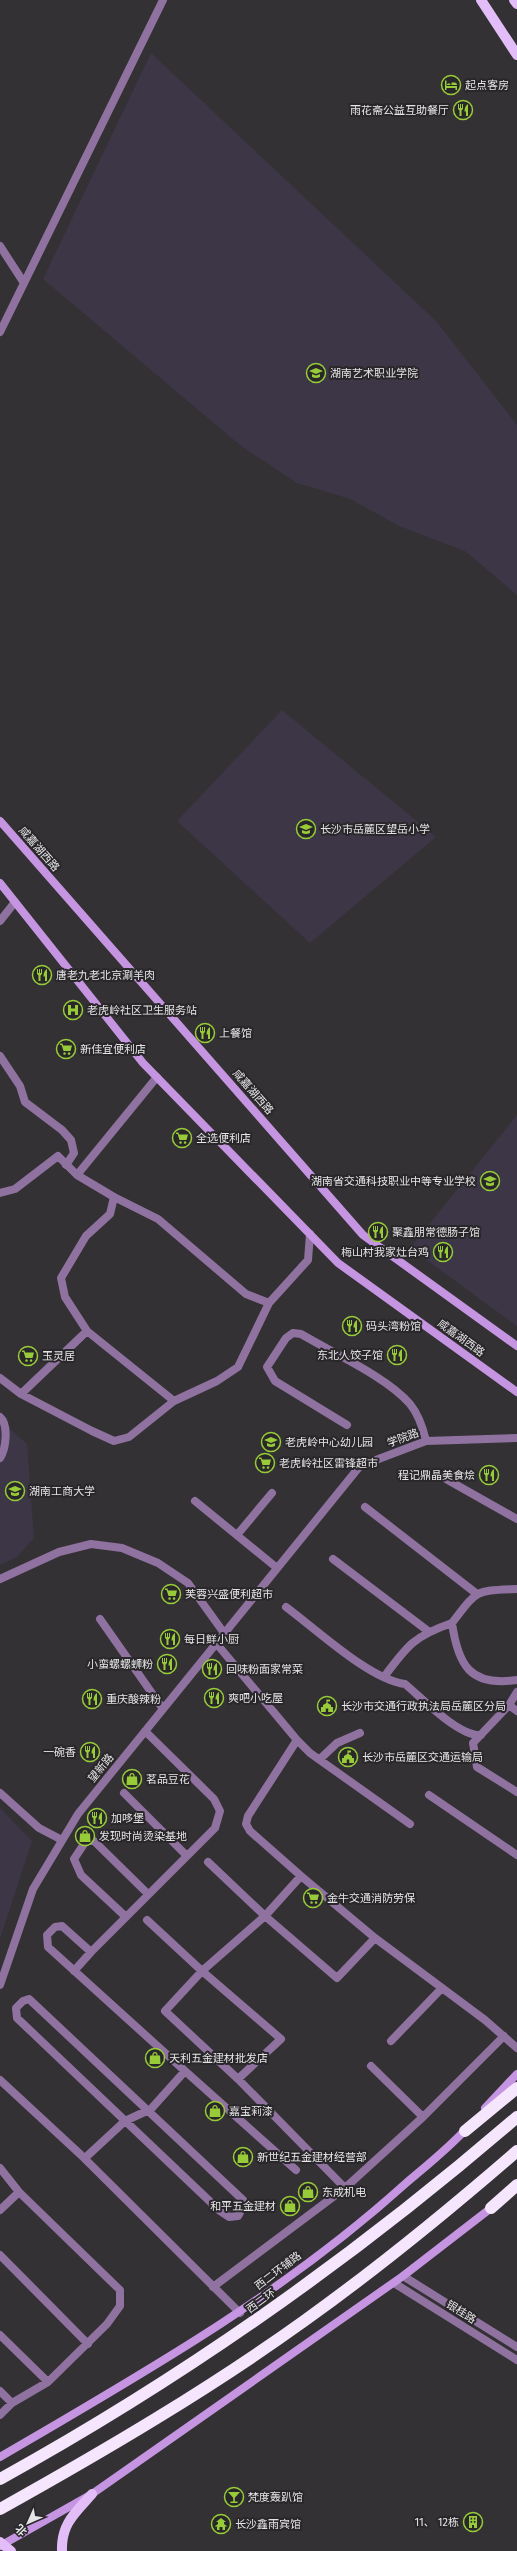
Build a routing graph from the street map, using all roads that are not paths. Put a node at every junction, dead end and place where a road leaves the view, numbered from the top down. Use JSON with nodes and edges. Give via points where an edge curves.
{"nodes":[{"id":1,"x":163,"y":0,"type":"edge"},
{"id":2,"x":481,"y":0,"type":"edge"},
{"id":3,"x":514,"y":0,"type":"edge"},
{"id":4,"x":517,"y":4,"type":"edge"},
{"id":5,"x":517,"y":55,"type":"edge"},
{"id":6,"x":0,"y":246,"type":"edge"},
{"id":7,"x":24,"y":283,"type":"junction"},
{"id":8,"x":0,"y":332,"type":"edge"},
{"id":9,"x":0,"y":822,"type":"edge"},
{"id":10,"x":0,"y":882,"type":"edge"},
{"id":11,"x":15,"y":902,"type":"junction"},
{"id":12,"x":0,"y":921,"type":"edge"},
{"id":13,"x":0,"y":1056,"type":"edge"},
{"id":14,"x":157,"y":1077,"type":"junction"},
{"id":15,"x":66,"y":1165,"type":"junction"},
{"id":16,"x":77,"y":1175,"type":"junction"},
{"id":17,"x":0,"y":1193,"type":"edge"},
{"id":18,"x":114,"y":1198,"type":"junction"},
{"id":19,"x":310,"y":1234,"type":"junction"},
{"id":20,"x":269,"y":1303,"type":"junction"},
{"id":21,"x":86,"y":1331,"type":"junction"},
{"id":22,"x":517,"y":1346,"type":"edge"},
{"id":23,"x":0,"y":1378,"type":"edge"},
{"id":24,"x":517,"y":1392,"type":"edge"},
{"id":25,"x":21,"y":1394,"type":"junction"},
{"id":26,"x":174,"y":1401,"type":"junction"},
{"id":27,"x":0,"y":1417,"type":"edge"},
{"id":28,"x":347,"y":1425,"type":"dead end"},
{"id":29,"x":517,"y":1438,"type":"edge"},
{"id":30,"x":426,"y":1441,"type":"junction"},
{"id":31,"x":0,"y":1458,"type":"edge"},
{"id":32,"x":446,"y":1479,"type":"dead end"},
{"id":33,"x":272,"y":1493,"type":"dead end"},
{"id":34,"x":195,"y":1501,"type":"dead end"},
{"id":35,"x":365,"y":1507,"type":"dead end"},
{"id":36,"x":517,"y":1518,"type":"edge"},
{"id":37,"x":237,"y":1536,"type":"junction"},
{"id":38,"x":333,"y":1559,"type":"dead end"},
{"id":39,"x":277,"y":1568,"type":"junction"},
{"id":40,"x":0,"y":1579,"type":"edge"},
{"id":41,"x":261,"y":1588,"type":"joint"},
{"id":42,"x":517,"y":1589,"type":"edge"},
{"id":43,"x":477,"y":1594,"type":"junction"},
{"id":44,"x":286,"y":1607,"type":"dead end"},
{"id":45,"x":100,"y":1620,"type":"dead end"},
{"id":46,"x":452,"y":1623,"type":"junction"},
{"id":47,"x":428,"y":1631,"type":"junction"},
{"id":48,"x":224,"y":1633,"type":"junction"},
{"id":49,"x":216,"y":1643,"type":"junction"},
{"id":50,"x":384,"y":1677,"type":"junction"},
{"id":51,"x":517,"y":1680,"type":"edge"},
{"id":52,"x":517,"y":1692,"type":"edge"},
{"id":53,"x":509,"y":1705,"type":"junction"},
{"id":54,"x":163,"y":1709,"type":"junction"},
{"id":55,"x":517,"y":1711,"type":"edge"},
{"id":56,"x":145,"y":1731,"type":"junction"},
{"id":57,"x":360,"y":1733,"type":"dead end"},
{"id":58,"x":481,"y":1735,"type":"junction"},
{"id":59,"x":296,"y":1740,"type":"junction"},
{"id":60,"x":320,"y":1759,"type":"junction"},
{"id":61,"x":517,"y":1792,"type":"edge"},
{"id":62,"x":0,"y":1793,"type":"edge"},
{"id":63,"x":124,"y":1793,"type":"dead end"},
{"id":64,"x":429,"y":1795,"type":"dead end"},
{"id":65,"x":410,"y":1824,"type":"dead end"},
{"id":66,"x":62,"y":1840,"type":"junction"},
{"id":67,"x":517,"y":1855,"type":"edge"},
{"id":68,"x":187,"y":1856,"type":"junction"},
{"id":69,"x":208,"y":1862,"type":"dead end"},
{"id":70,"x":301,"y":1876,"type":"junction"},
{"id":71,"x":148,"y":1894,"type":"junction"},
{"id":72,"x":265,"y":1916,"type":"junction"},
{"id":73,"x":126,"y":1917,"type":"junction"},
{"id":74,"x":147,"y":1920,"type":"dead end"},
{"id":75,"x":375,"y":1938,"type":"junction"},
{"id":76,"x":91,"y":1952,"type":"junction"},
{"id":77,"x":74,"y":1971,"type":"junction"},
{"id":78,"x":202,"y":1971,"type":"junction"},
{"id":79,"x":0,"y":1986,"type":"edge"},
{"id":80,"x":442,"y":1988,"type":"junction"},
{"id":81,"x":504,"y":2036,"type":"junction"},
{"id":82,"x":391,"y":2041,"type":"dead end"},
{"id":83,"x":517,"y":2048,"type":"edge"},
{"id":84,"x":371,"y":2066,"type":"dead end"},
{"id":85,"x":185,"y":2071,"type":"junction"},
{"id":86,"x":517,"y":2074,"type":"edge"},
{"id":87,"x":238,"y":2079,"type":"junction"},
{"id":88,"x":0,"y":2080,"type":"edge"},
{"id":89,"x":517,"y":2088,"type":"edge"},
{"id":90,"x":148,"y":2110,"type":"junction"},
{"id":91,"x":422,"y":2117,"type":"junction"},
{"id":92,"x":517,"y":2117,"type":"edge"},
{"id":93,"x":125,"y":2121,"type":"junction"},
{"id":94,"x":465,"y":2131,"type":"junction"},
{"id":95,"x":517,"y":2151,"type":"edge"},
{"id":96,"x":85,"y":2158,"type":"junction"},
{"id":97,"x":0,"y":2168,"type":"edge"},
{"id":98,"x":296,"y":2170,"type":"dead end"},
{"id":99,"x":517,"y":2185,"type":"edge"},
{"id":100,"x":344,"y":2188,"type":"junction"},
{"id":101,"x":517,"y":2190,"type":"edge"},
{"id":102,"x":19,"y":2192,"type":"junction"},
{"id":103,"x":491,"y":2208,"type":"junction"},
{"id":104,"x":0,"y":2210,"type":"edge"},
{"id":105,"x":0,"y":2255,"type":"edge"},
{"id":106,"x":403,"y":2276,"type":"junction"},
{"id":107,"x":394,"y":2283,"type":"junction"},
{"id":108,"x":213,"y":2287,"type":"junction"},
{"id":109,"x":240,"y":2313,"type":"junction"},
{"id":110,"x":0,"y":2335,"type":"edge"},
{"id":111,"x":88,"y":2344,"type":"junction"},
{"id":112,"x":517,"y":2347,"type":"edge"},
{"id":113,"x":517,"y":2360,"type":"edge"},
{"id":114,"x":48,"y":2382,"type":"junction"},
{"id":115,"x":0,"y":2390,"type":"edge"},
{"id":116,"x":12,"y":2403,"type":"junction"},
{"id":117,"x":0,"y":2415,"type":"edge"},
{"id":118,"x":0,"y":2457,"type":"edge"},
{"id":119,"x":0,"y":2479,"type":"edge"},
{"id":120,"x":92,"y":2494,"type":"junction"},
{"id":121,"x":0,"y":2509,"type":"edge"},
{"id":122,"x":4,"y":2546,"type":"edge"},
{"id":123,"x":62,"y":2551,"type":"edge"}],
"edges":[{"from":1,"to":7,"type":"street"},
{"from":2,"to":5,"type":"main road"},
{"from":3,"to":4,"type":"main road"},
{"from":6,"to":7,"type":"street"},
{"from":7,"to":8,"type":"street"},
{"from":9,"to":22,"type":"main road","name":"咸嘉湖西路","via":[[363,1235]]},
{"from":10,"to":11,"type":"main road","name":"咸嘉湖西路"},
{"from":11,"to":12,"type":"street"},
{"from":11,"to":14,"type":"main road","name":"咸嘉湖西路","via":[[143,1063]]},
{"from":13,"to":15,"type":"street","via":[[20,1086],[26,1102],[71,1140],[74,1153]]},
{"from":14,"to":16,"type":"street"},
{"from":14,"to":19,"type":"main road","name":"咸嘉湖西路"},
{"from":15,"to":16,"type":"street"},
{"from":15,"to":17,"type":"street","via":[[58,1156],[15,1189]]},
{"from":16,"to":18,"type":"street"},
{"from":18,"to":20,"type":"street","via":[[158,1219],[246,1294]]},
{"from":18,"to":21,"type":"street","via":[[110,1214],[86,1236],[61,1278],[65,1296]]},
{"from":19,"to":20,"type":"street","via":[[308,1260]]},
{"from":19,"to":24,"type":"main road","name":"咸嘉湖西路","via":[[338,1263]]},
{"from":20,"to":26,"type":"street","via":[[238,1367],[217,1381]]},
{"from":21,"to":25,"type":"street"},
{"from":21,"to":26,"type":"street"},
{"from":23,"to":25,"type":"street"},
{"from":25,"to":26,"type":"street","via":[[114,1441],[129,1437]]},
{"from":27,"to":31,"type":"street","via":[[3,1419],[6,1434]]},
{"from":28,"to":30,"type":"street","via":[[275,1381],[269,1374],[267,1366],[286,1338],[293,1333],[301,1334],[394,1389],[411,1405],[421,1422]]},
{"from":29,"to":30,"type":"street","name":"学院路"},
{"from":30,"to":39,"type":"street","name":"学院路","via":[[360,1466]]},
{"from":32,"to":36,"type":"street"},
{"from":33,"to":37,"type":"street"},
{"from":34,"to":37,"type":"street"},
{"from":35,"to":43,"type":"street"},
{"from":37,"to":39,"type":"street"},
{"from":38,"to":47,"type":"street"},
{"from":39,"to":41,"type":"street","name":"学院路"},
{"from":40,"to":48,"type":"street","via":[[59,1552],[91,1544],[122,1548],[158,1563],[188,1583]]},
{"from":41,"to":48,"type":"street","name":"望新路"},
{"from":42,"to":43,"type":"street","via":[[481,1591]]},
{"from":43,"to":46,"type":"street"},
{"from":44,"to":50,"type":"street","via":[[374,1673]]},
{"from":45,"to":54,"type":"street"},
{"from":46,"to":47,"type":"street"},
{"from":46,"to":51,"type":"street","via":[[456,1650],[469,1671],[486,1680]]},
{"from":47,"to":50,"type":"street","via":[[408,1644]]},
{"from":48,"to":49,"type":"street","name":"望新路"},
{"from":49,"to":54,"type":"street","name":"望新路"},
{"from":49,"to":59,"type":"street"},
{"from":50,"to":58,"type":"street","via":[[405,1684],[460,1730]]},
{"from":52,"to":53,"type":"street"},
{"from":53,"to":55,"type":"street"},
{"from":53,"to":58,"type":"street"},
{"from":54,"to":56,"type":"street","name":"望新路"},
{"from":56,"to":66,"type":"street","name":"望新路","via":[[78,1814]]},
{"from":56,"to":68,"type":"street","via":[[214,1799],[220,1811],[215,1828]]},
{"from":57,"to":60,"type":"street","via":[[337,1743]]},
{"from":58,"to":61,"type":"street","via":[[473,1743],[477,1767]]},
{"from":59,"to":60,"type":"street"},
{"from":59,"to":70,"type":"street","via":[[248,1816],[246,1824],[250,1831]]},
{"from":60,"to":65,"type":"street"},
{"from":62,"to":66,"type":"street","via":[[39,1828]]},
{"from":63,"to":68,"type":"street"},
{"from":64,"to":67,"type":"street"},
{"from":66,"to":79,"type":"street","name":"望新路","via":[[33,1889]]},
{"from":68,"to":71,"type":"street"},
{"from":69,"to":72,"type":"street"},
{"from":70,"to":72,"type":"street"},
{"from":70,"to":75,"type":"street"},
{"from":71,"to":73,"type":"street"},
{"from":71,"to":73,"type":"street","via":[[94,1841],[86,1840],[74,1859],[81,1875]]},
{"from":72,"to":75,"type":"street","via":[[337,1978]]},
{"from":72,"to":78,"type":"street"},
{"from":73,"to":76,"type":"street"},
{"from":74,"to":78,"type":"street"},
{"from":75,"to":80,"type":"street"},
{"from":76,"to":77,"type":"street"},
{"from":76,"to":77,"type":"street","via":[[62,1926],[55,1926],[47,1935],[48,1947]]},
{"from":77,"to":85,"type":"street"},
{"from":78,"to":87,"type":"street","via":[[165,2011]]},
{"from":78,"to":87,"type":"street","via":[[281,2039]]},
{"from":80,"to":81,"type":"street"},
{"from":80,"to":82,"type":"street"},
{"from":81,"to":83,"type":"street"},
{"from":81,"to":91,"type":"street"},
{"from":84,"to":91,"type":"street"},
{"from":85,"to":90,"type":"street"},
{"from":85,"to":98,"type":"street"},
{"from":86,"to":94,"type":"main road","name":"西二环辅路"},
{"from":87,"to":100,"type":"street"},
{"from":88,"to":96,"type":"street"},
{"from":89,"to":94,"type":"highway"},
{"from":90,"to":93,"type":"street"},
{"from":90,"to":93,"type":"street","via":[[243,2200],[245,2204],[238,2216],[229,2217],[220,2211]]},
{"from":90,"to":93,"type":"street","via":[[29,1999],[23,2001],[16,2008],[17,2018]]},
{"from":91,"to":100,"type":"street"},
{"from":92,"to":119,"type":"highway","name":"西二环","via":[[387,2223],[226,2343]]},
{"from":93,"to":96,"type":"street"},
{"from":94,"to":109,"type":"main road","name":"西二环辅路","via":[[368,2217]]},
{"from":95,"to":121,"type":"highway","via":[[468,2194],[304,2321],[142,2427]]},
{"from":96,"to":108,"type":"street"},
{"from":97,"to":102,"type":"street"},
{"from":99,"to":103,"type":"highway"},
{"from":100,"to":108,"type":"street"},
{"from":101,"to":103,"type":"main road"},
{"from":102,"to":104,"type":"street"},
{"from":102,"to":111,"type":"street","via":[[120,2290],[120,2306]]},
{"from":103,"to":106,"type":"main road"},
{"from":105,"to":111,"type":"street"},
{"from":106,"to":107,"type":"main road"},
{"from":106,"to":112,"type":"street","name":"银桂路"},
{"from":107,"to":113,"type":"street","name":"银桂路"},
{"from":107,"to":120,"type":"main road"},
{"from":108,"to":109,"type":"street"},
{"from":109,"to":118,"type":"main road","name":"西二环辅路","via":[[176,2354]]},
{"from":110,"to":114,"type":"street"},
{"from":111,"to":114,"type":"street"},
{"from":114,"to":116,"type":"street"},
{"from":115,"to":116,"type":"street"},
{"from":116,"to":117,"type":"street"},
{"from":120,"to":122,"type":"main road"},
{"from":120,"to":123,"type":"main road","via":[[72,2517],[62,2536]]}]}
